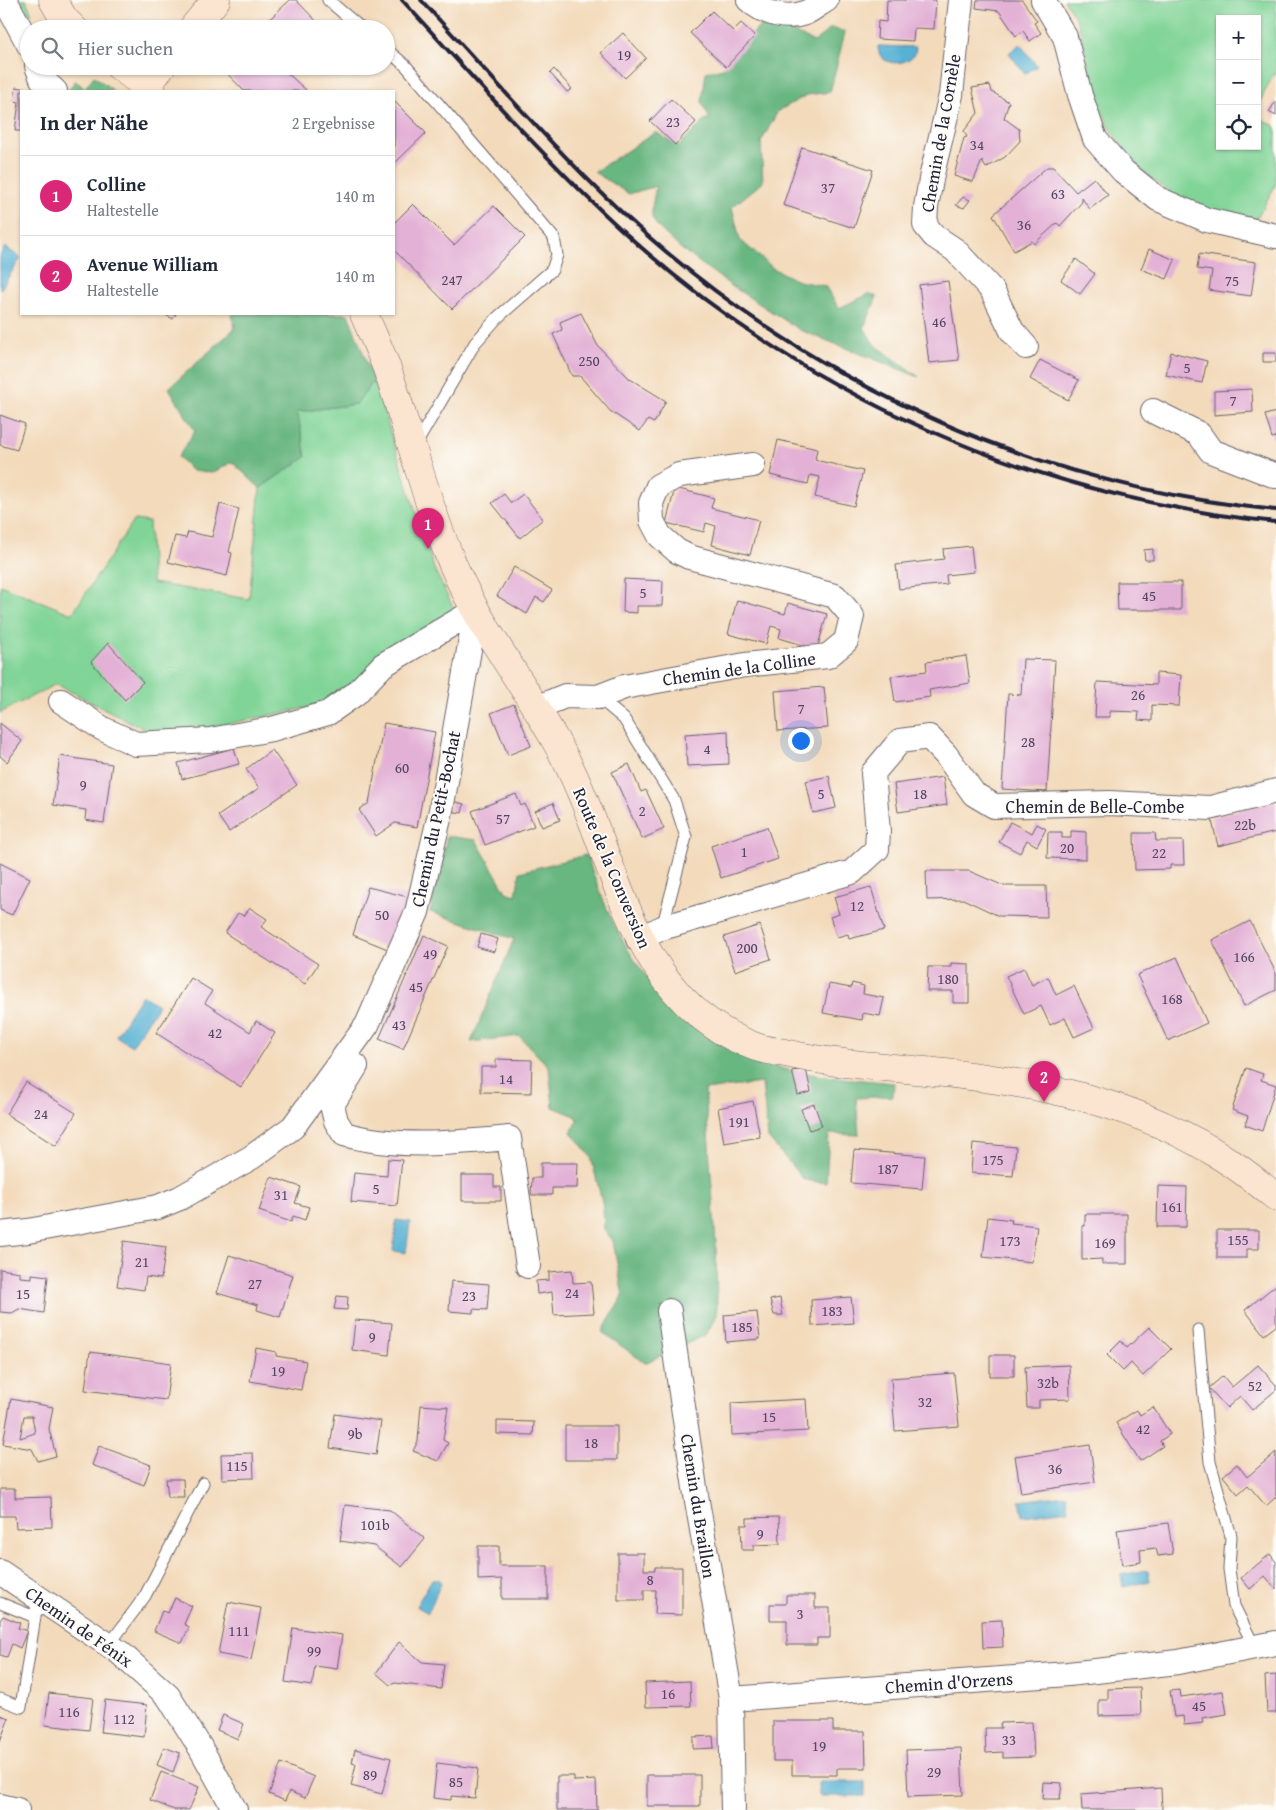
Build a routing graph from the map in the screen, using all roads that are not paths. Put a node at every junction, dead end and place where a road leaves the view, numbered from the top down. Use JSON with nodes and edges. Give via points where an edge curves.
{"nodes":[{"id":1,"x":5,"y":0,"type":"edge"},
{"id":2,"x":216,"y":0,"type":"edge"},
{"id":3,"x":328,"y":0,"type":"edge"},
{"id":4,"x":749,"y":0,"type":"edge"},
{"id":5,"x":826,"y":0,"type":"edge"},
{"id":6,"x":961,"y":0,"type":"edge"},
{"id":7,"x":1043,"y":0,"type":"edge"},
{"id":8,"x":199,"y":20,"type":"edge"},
{"id":9,"x":351,"y":20,"type":"edge"},
{"id":10,"x":20,"y":28,"type":"edge"},
{"id":11,"x":395,"y":57,"type":"edge"},
{"id":12,"x":40,"y":75,"type":"edge"},
{"id":13,"x":138,"y":75,"type":"edge"},
{"id":14,"x":153,"y":82,"type":"edge"},
{"id":15,"x":54,"y":90,"type":"edge"},
{"id":16,"x":1276,"y":236,"type":"edge"},
{"id":17,"x":364,"y":315,"type":"edge"},
{"id":18,"x":1026,"y":347,"type":"dead end"},
{"id":19,"x":1153,"y":411,"type":"dead end"},
{"id":20,"x":413,"y":450,"type":"junction"},
{"id":21,"x":753,"y":465,"type":"dead end"},
{"id":22,"x":1276,"y":476,"type":"edge"},
{"id":23,"x":476,"y":610,"type":"junction"},
{"id":24,"x":598,"y":697,"type":"junction"},
{"id":25,"x":61,"y":701,"type":"dead end"},
{"id":26,"x":536,"y":708,"type":"junction"},
{"id":27,"x":1276,"y":791,"type":"edge"},
{"id":28,"x":650,"y":933,"type":"junction"},
{"id":29,"x":354,"y":1045,"type":"junction"},
{"id":30,"x":1276,"y":1197,"type":"edge"},
{"id":31,"x":0,"y":1234,"type":"edge"},
{"id":32,"x":528,"y":1266,"type":"dead end"},
{"id":33,"x":669,"y":1311,"type":"dead end"},
{"id":34,"x":1198,"y":1330,"type":"dead end"},
{"id":35,"x":203,"y":1483,"type":"dead end"},
{"id":36,"x":0,"y":1572,"type":"edge"},
{"id":37,"x":0,"y":1603,"type":"edge"},
{"id":38,"x":36,"y":1607,"type":"junction"},
{"id":39,"x":109,"y":1645,"type":"junction"},
{"id":40,"x":1265,"y":1646,"type":"edge"},
{"id":41,"x":0,"y":1699,"type":"edge"},
{"id":42,"x":731,"y":1699,"type":"junction"},
{"id":43,"x":0,"y":1806,"type":"edge"},
{"id":44,"x":17,"y":1810,"type":"edge"},
{"id":45,"x":235,"y":1810,"type":"edge"},
{"id":46,"x":733,"y":1810,"type":"edge"}],
"edges":[{"from":1,"to":10,"type":"street"},
{"from":2,"to":8,"type":"main road"},
{"from":3,"to":9,"type":"lane"},
{"from":4,"to":5,"type":"street","via":[[778,16],[805,13]]},
{"from":6,"to":18,"type":"street","name":"Chemin de la Cornèle","via":[[951,95],[932,174],[925,224],[934,236],[955,250],[992,290],[1012,331]]},
{"from":7,"to":16,"type":"street","via":[[1065,37],[1095,139],[1123,171],[1158,199],[1207,220]]},
{"from":11,"to":20,"type":"lane","via":[[554,238],[557,255],[552,270],[497,318],[474,343]]},
{"from":12,"to":15,"type":"street"},
{"from":13,"to":14,"type":"main road"},
{"from":17,"to":20,"type":"main road","name":"Route de la Conversion","via":[[385,364]]},
{"from":19,"to":22,"type":"street","via":[[1199,434],[1211,451]]},
{"from":20,"to":23,"type":"main road","name":"Route de la Conversion","via":[[444,545]]},
{"from":21,"to":24,"type":"street","name":"Chemin de la Colline","via":[[679,475],[658,486],[650,512],[655,528],[666,543],[689,557],[835,596],[852,616],[846,641],[828,656],[745,665],[624,687]]},
{"from":23,"to":25,"type":"street","via":[[383,665],[355,694],[328,713],[272,729],[210,740],[136,744],[104,729]]},
{"from":23,"to":26,"type":"main road","name":"Route de la Conversion"},
{"from":23,"to":29,"type":"street","name":"Chemin du Petit-Bochat","via":[[441,810],[417,912],[367,1025]]},
{"from":24,"to":26,"type":"street","name":"Chemin de la Colline","via":[[565,696]]},
{"from":24,"to":28,"type":"lane","via":[[624,719],[674,800],[686,837]]},
{"from":26,"to":28,"type":"main road","name":"Route de la Conversion","via":[[569,765],[596,827]]},
{"from":27,"to":28,"type":"street","name":"Chemin de Belle-Combe","via":[[1210,808],[1109,803],[994,806],[974,794],[929,736],[900,741],[873,773],[877,849],[852,872]]},
{"from":28,"to":30,"type":"main road","name":"Route de la Conversion","via":[[657,969],[680,998],[710,1023],[752,1046],[815,1060],[996,1079],[1062,1090],[1110,1104],[1172,1130],[1229,1162]]},
{"from":29,"to":31,"type":"street","name":"Chemin du Petit-Bochat","via":[[293,1127],[252,1157],[180,1198],[158,1207],[28,1232]]},
{"from":29,"to":32,"type":"street","via":[[359,1062],[332,1105],[336,1122],[344,1134],[396,1142],[437,1143],[509,1138]]},
{"from":33,"to":42,"type":"street","name":"Chemin du Braillon"},
{"from":34,"to":40,"type":"lane","via":[[1210,1462],[1232,1536],[1229,1569],[1234,1606]]},
{"from":35,"to":39,"type":"lane","via":[[145,1596]]},
{"from":36,"to":38,"type":"street","name":"Chemin de Fénix"},
{"from":37,"to":38,"type":"lane"},
{"from":38,"to":39,"type":"street","name":"Chemin de Fénix"},
{"from":38,"to":41,"type":"lane","via":[[21,1707]]},
{"from":39,"to":45,"type":"street","name":"Chemin de Fénix","via":[[168,1696]]},
{"from":40,"to":42,"type":"street","name":"Chemin d'Orzens","via":[[1178,1662],[1068,1674]]},
{"from":42,"to":46,"type":"street"},
{"from":43,"to":44,"type":"street"}]}
